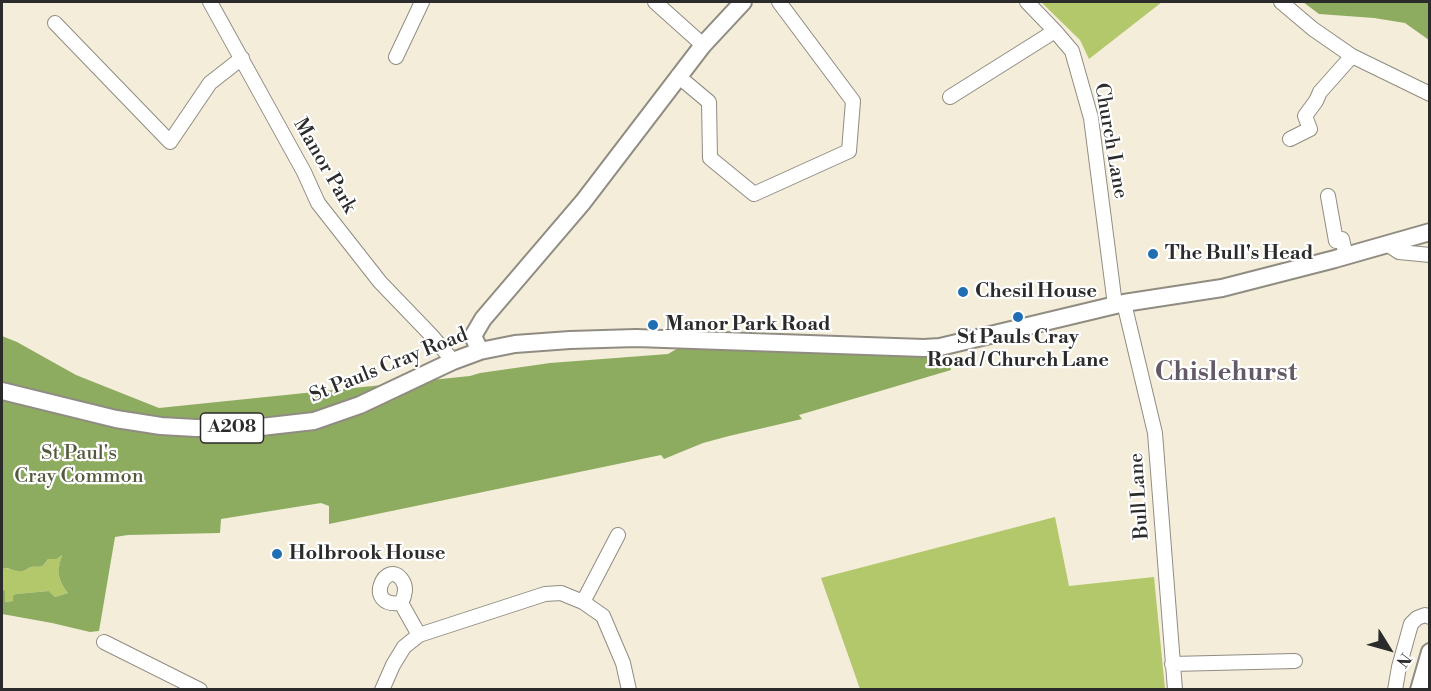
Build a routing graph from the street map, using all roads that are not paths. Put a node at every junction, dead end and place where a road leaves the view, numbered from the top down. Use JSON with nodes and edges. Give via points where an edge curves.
{"nodes":[{"id":1,"x":210,"y":2,"type":"edge"},
{"id":2,"x":422,"y":2,"type":"edge"},
{"id":3,"x":656,"y":2,"type":"edge"},
{"id":4,"x":743,"y":2,"type":"edge"},
{"id":5,"x":779,"y":2,"type":"edge"},
{"id":6,"x":1027,"y":2,"type":"edge"},
{"id":7,"x":1281,"y":2,"type":"edge"},
{"id":8,"x":55,"y":23,"type":"dead end"},
{"id":9,"x":1056,"y":30,"type":"junction"},
{"id":10,"x":703,"y":45,"type":"junction"},
{"id":11,"x":1352,"y":56,"type":"junction"},
{"id":12,"x":396,"y":57,"type":"dead end"},
{"id":13,"x":242,"y":58,"type":"junction"},
{"id":14,"x":678,"y":76,"type":"junction"},
{"id":15,"x":1430,"y":94,"type":"edge"},
{"id":16,"x":950,"y":97,"type":"dead end"},
{"id":17,"x":1290,"y":139,"type":"dead end"},
{"id":18,"x":1328,"y":196,"type":"dead end"},
{"id":19,"x":1430,"y":232,"type":"edge"},
{"id":20,"x":1387,"y":244,"type":"junction"},
{"id":21,"x":1430,"y":255,"type":"edge"},
{"id":22,"x":1346,"y":256,"type":"junction"},
{"id":23,"x":1119,"y":304,"type":"junction"},
{"id":24,"x":480,"y":351,"type":"junction"},
{"id":25,"x":453,"y":360,"type":"junction"},
{"id":26,"x":2,"y":391,"type":"edge"},
{"id":27,"x":618,"y":535,"type":"dead end"},
{"id":28,"x":583,"y":602,"type":"junction"},
{"id":29,"x":402,"y":603,"type":"dead end"},
{"id":30,"x":1430,"y":617,"type":"edge"},
{"id":31,"x":419,"y":635,"type":"junction"},
{"id":32,"x":104,"y":642,"type":"dead end"},
{"id":33,"x":1430,"y":652,"type":"edge"},
{"id":34,"x":1295,"y":661,"type":"dead end"},
{"id":35,"x":1172,"y":664,"type":"junction"},
{"id":36,"x":200,"y":690,"type":"edge"},
{"id":37,"x":382,"y":690,"type":"edge"},
{"id":38,"x":629,"y":690,"type":"edge"},
{"id":39,"x":1175,"y":690,"type":"edge"},
{"id":40,"x":1395,"y":690,"type":"edge"},
{"id":41,"x":1419,"y":690,"type":"edge"}],
"edges":[{"from":1,"to":13,"type":"street","name":"Manor Park"},
{"from":2,"to":12,"type":"street"},
{"from":3,"to":10,"type":"street"},
{"from":4,"to":10,"type":"main road"},
{"from":5,"to":14,"type":"street","via":[[853,101],[849,151],[754,194],[710,158],[709,102]]},
{"from":6,"to":9,"type":"street","name":"Church Lane"},
{"from":7,"to":11,"type":"street"},
{"from":8,"to":13,"type":"street","via":[[170,142],[210,83]]},
{"from":9,"to":16,"type":"street"},
{"from":9,"to":23,"type":"street","name":"Church Lane","via":[[1072,51],[1091,118]]},
{"from":10,"to":14,"type":"main road"},
{"from":11,"to":15,"type":"street"},
{"from":11,"to":17,"type":"street","via":[[1305,116],[1310,129]]},
{"from":13,"to":25,"type":"street","name":"Manor Park","via":[[318,203],[380,282]]},
{"from":14,"to":24,"type":"main road","via":[[583,202],[483,319],[473,336]]},
{"from":18,"to":22,"type":"street","via":[[1336,241],[1342,240]]},
{"from":19,"to":20,"type":"main road","number":"A208"},
{"from":20,"to":21,"type":"street","via":[[1399,252]]},
{"from":20,"to":22,"type":"main road","number":"A208"},
{"from":22,"to":23,"type":"main road","number":"A208","via":[[1222,288]]},
{"from":23,"to":24,"type":"main road","name":"St Pauls Cray Road","number":"A208","via":[[932,347],[636,338],[515,344]]},
{"from":23,"to":35,"type":"street","name":"Bull Lane","via":[[1155,433]]},
{"from":24,"to":25,"type":"main road","name":"St Pauls Cray Road","number":"A208"},
{"from":25,"to":26,"type":"main road","name":"St Pauls Cray Road","number":"A208","via":[[360,405],[314,421],[261,427],[161,426]]},
{"from":27,"to":28,"type":"street"},
{"from":28,"to":31,"type":"street","via":[[561,593],[545,594]]},
{"from":28,"to":38,"type":"street","via":[[603,616],[623,663]]},
{"from":29,"to":31,"type":"street"},
{"from":30,"to":40,"type":"street","via":[[1425,615],[1411,624]]},
{"from":31,"to":37,"type":"street","via":[[404,647]]},
{"from":32,"to":36,"type":"street"},
{"from":33,"to":41,"type":"main road"},
{"from":34,"to":35,"type":"street"},
{"from":35,"to":39,"type":"street","name":"Bull Lane"}]}
